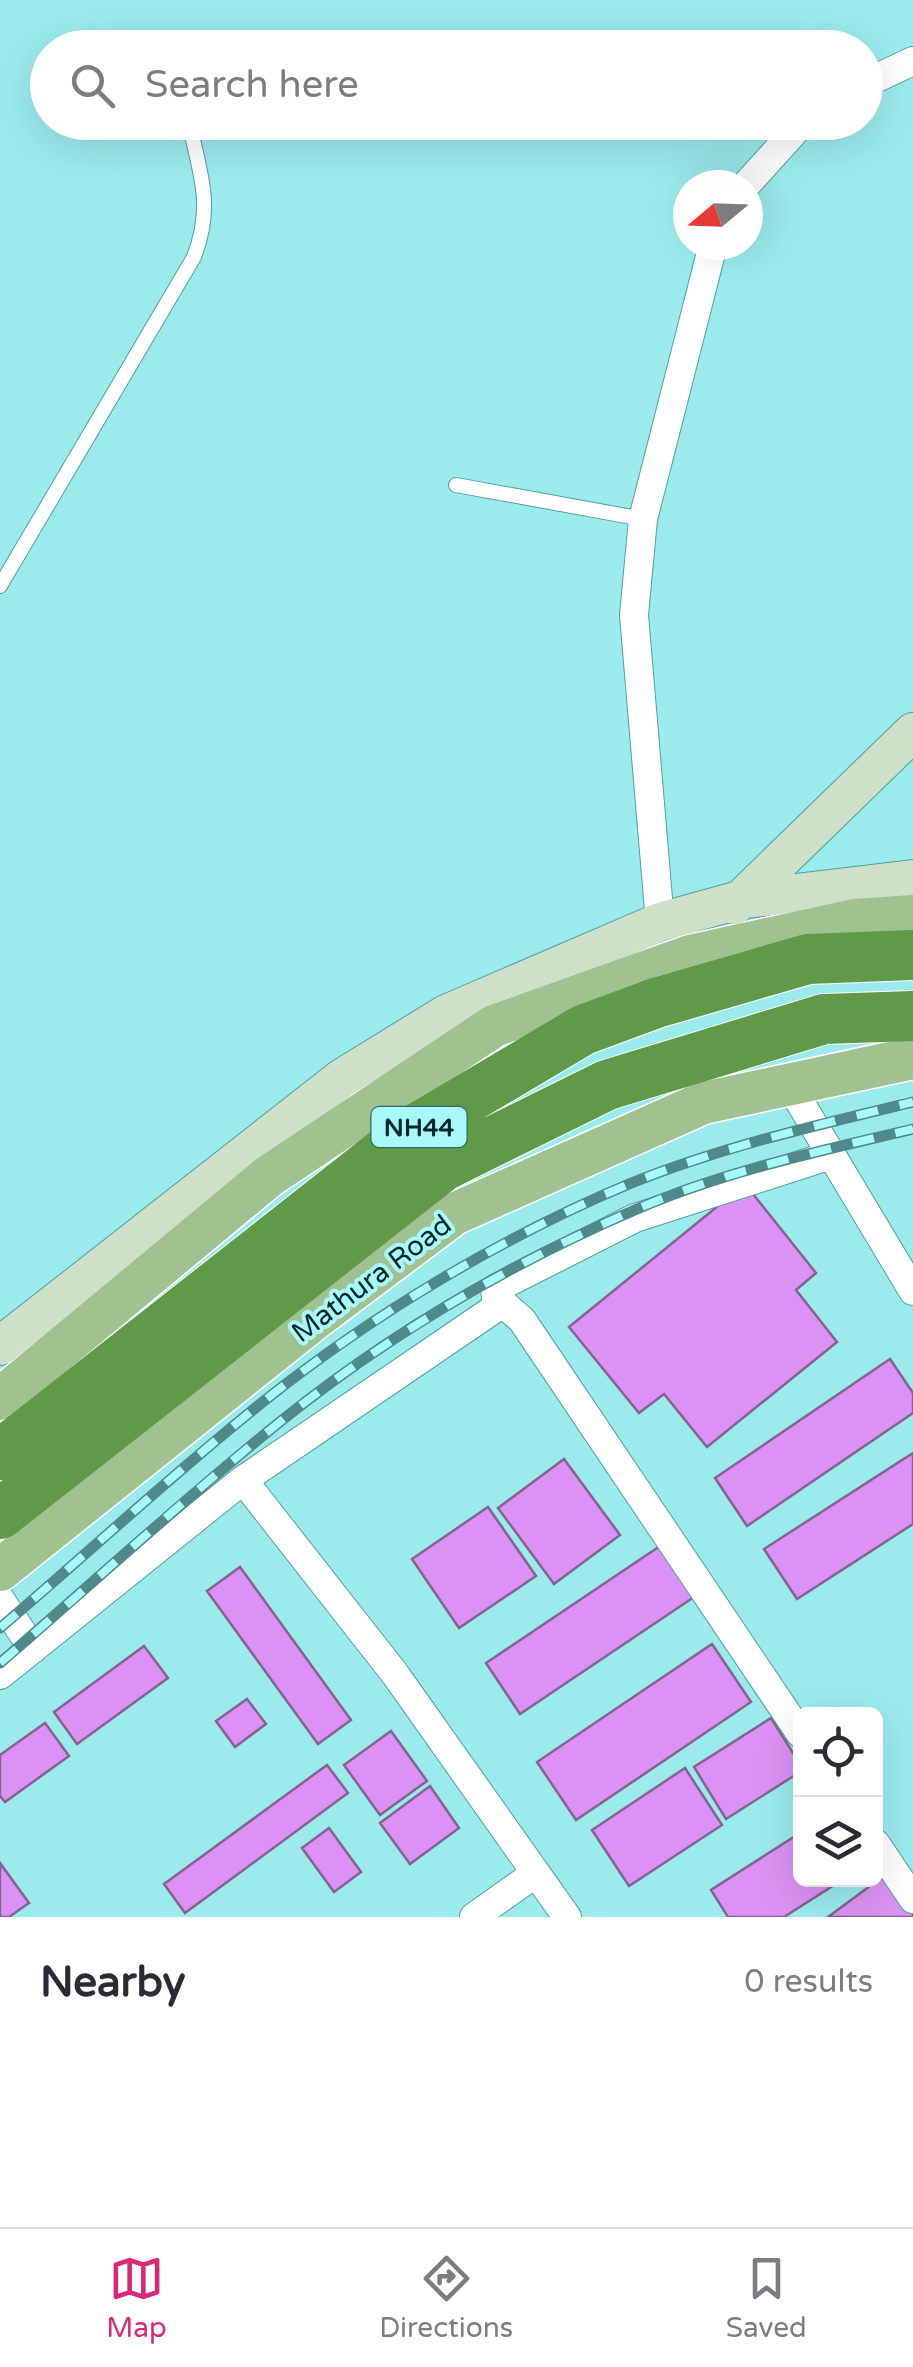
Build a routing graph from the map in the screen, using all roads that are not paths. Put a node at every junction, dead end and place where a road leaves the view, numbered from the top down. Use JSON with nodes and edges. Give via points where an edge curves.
{"nodes":[{"id":1,"x":913,"y":61,"type":"edge"},
{"id":2,"x":883,"y":74,"type":"edge"},
{"id":3,"x":193,"y":140,"type":"edge"},
{"id":4,"x":786,"y":140,"type":"edge"},
{"id":5,"x":759,"y":170,"type":"edge"},
{"id":6,"x":709,"y":260,"type":"edge"},
{"id":7,"x":456,"y":485,"type":"dead end"},
{"id":8,"x":644,"y":518,"type":"junction"},
{"id":9,"x":0,"y":586,"type":"edge"},
{"id":10,"x":913,"y":732,"type":"edge"},
{"id":11,"x":913,"y":880,"type":"edge"},
{"id":12,"x":739,"y":900,"type":"junction"},
{"id":13,"x":913,"y":916,"type":"edge"},
{"id":14,"x":660,"y":922,"type":"junction"},
{"id":15,"x":913,"y":955,"type":"edge"},
{"id":16,"x":690,"y":956,"type":"junction"},
{"id":17,"x":913,"y":1016,"type":"edge"},
{"id":18,"x":913,"y":1058,"type":"edge"},
{"id":19,"x":789,"y":1084,"type":"junction"},
{"id":20,"x":831,"y":1156,"type":"junction"},
{"id":21,"x":913,"y":1292,"type":"edge"},
{"id":22,"x":497,"y":1307,"type":"junction"},
{"id":23,"x":0,"y":1346,"type":"edge"},
{"id":24,"x":0,"y":1399,"type":"edge"},
{"id":25,"x":0,"y":1455,"type":"edge"},
{"id":26,"x":243,"y":1480,"type":"junction"},
{"id":27,"x":0,"y":1514,"type":"edge"},
{"id":28,"x":0,"y":1570,"type":"edge"},
{"id":29,"x":0,"y":1599,"type":"edge"},
{"id":30,"x":32,"y":1649,"type":"junction"},
{"id":31,"x":0,"y":1676,"type":"edge"},
{"id":32,"x":793,"y":1722,"type":"edge"},
{"id":33,"x":883,"y":1854,"type":"edge"},
{"id":34,"x":536,"y":1873,"type":"junction"},
{"id":35,"x":913,"y":1899,"type":"edge"},
{"id":36,"x":474,"y":1917,"type":"edge"},
{"id":37,"x":567,"y":1917,"type":"edge"}],
"edges":[{"from":1,"to":2,"type":"street"},
{"from":3,"to":9,"type":"lane","via":[[206,202],[194,257]]},
{"from":4,"to":5,"type":"street"},
{"from":6,"to":8,"type":"street"},
{"from":7,"to":8,"type":"lane"},
{"from":8,"to":14,"type":"street","via":[[634,615]]},
{"from":10,"to":12,"type":"street"},
{"from":11,"to":12,"type":"street"},
{"from":12,"to":14,"type":"street"},
{"from":12,"to":16,"type":"street"},
{"from":13,"to":16,"type":"main road","via":[[854,920]]},
{"from":14,"to":23,"type":"street","via":[[446,1014],[342,1078]]},
{"from":15,"to":25,"type":"highway","number":"NH44","via":[[808,959],[583,1030],[411,1132]]},
{"from":16,"to":24,"type":"main road","via":[[494,1026],[269,1176]]},
{"from":17,"to":27,"type":"highway","name":"Mathura Road","number":"NH44","via":[[824,1019],[608,1085],[443,1166]]},
{"from":18,"to":19,"type":"main road","name":"Mathura Road"},
{"from":19,"to":20,"type":"street"},
{"from":19,"to":28,"type":"main road","name":"Mathura Road","via":[[703,1103],[454,1214]]},
{"from":20,"to":21,"type":"street"},
{"from":20,"to":22,"type":"street","via":[[635,1218],[495,1289]]},
{"from":22,"to":26,"type":"street"},
{"from":22,"to":32,"type":"street","via":[[514,1310],[522,1320]]},
{"from":26,"to":30,"type":"street"},
{"from":26,"to":34,"type":"street","via":[[395,1674]]},
{"from":29,"to":30,"type":"street"},
{"from":30,"to":31,"type":"street"},
{"from":33,"to":35,"type":"street"},
{"from":34,"to":36,"type":"street"},
{"from":34,"to":37,"type":"street"}]}
